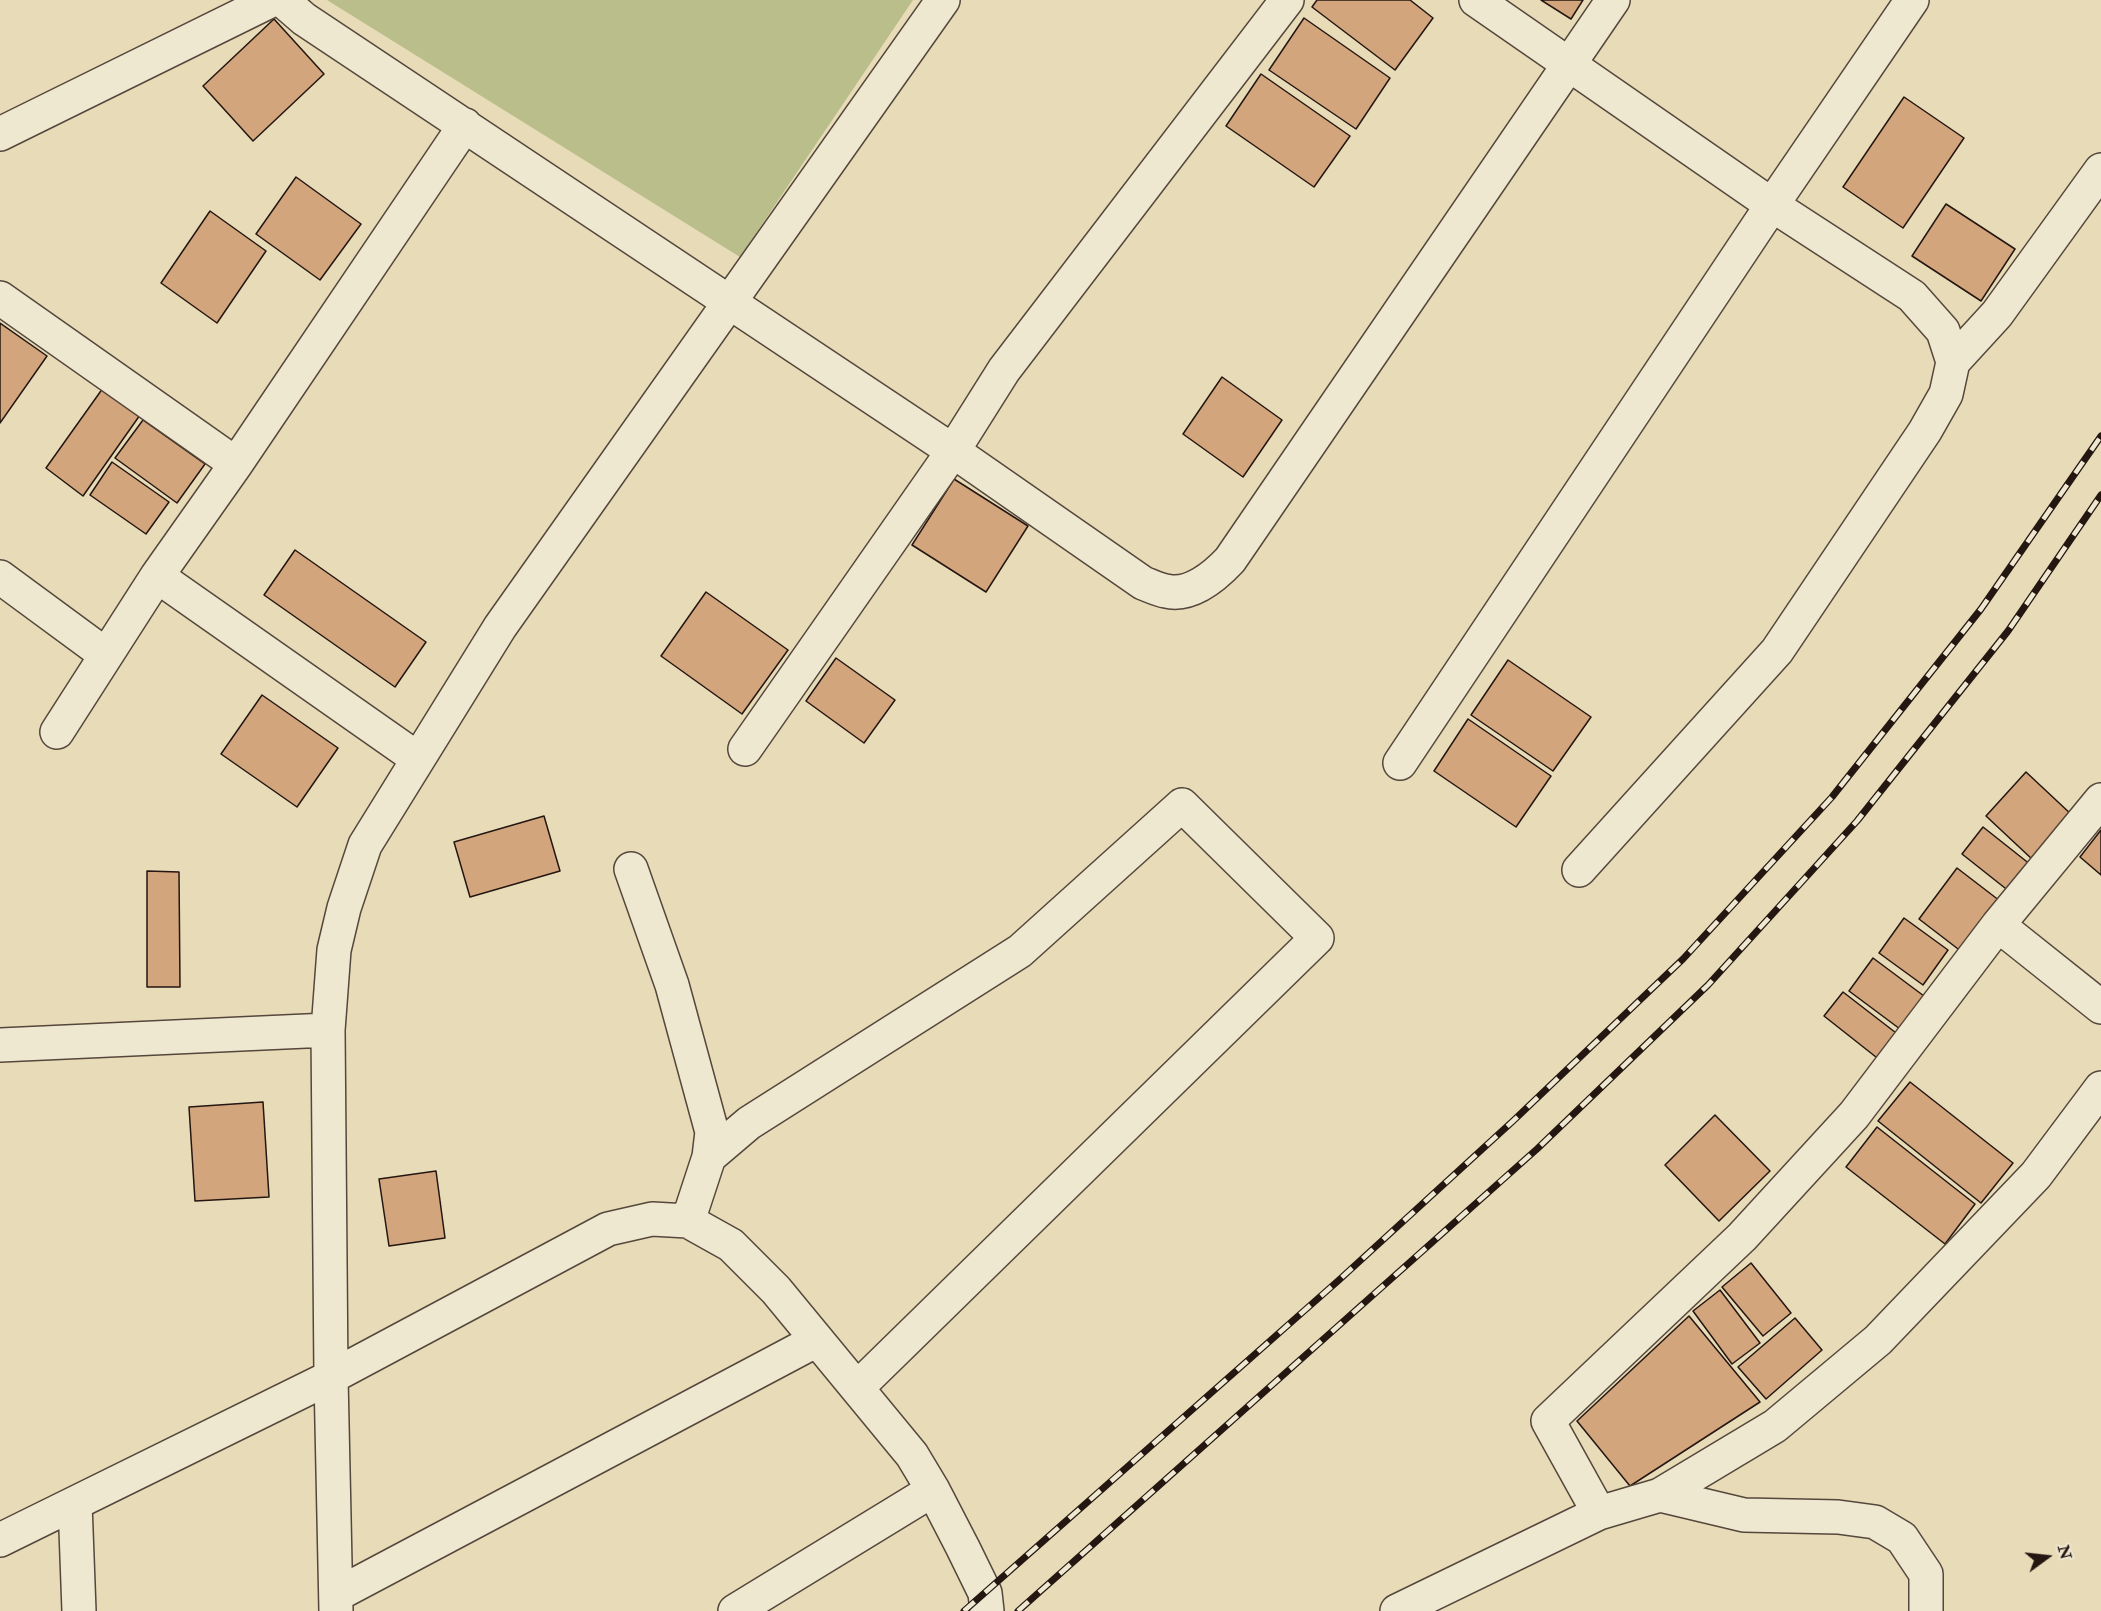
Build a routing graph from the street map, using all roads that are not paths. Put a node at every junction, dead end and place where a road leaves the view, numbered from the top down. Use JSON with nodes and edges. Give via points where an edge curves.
{"nodes":[{"id":1,"x":272,"y":0,"type":"edge"},
{"id":2,"x":282,"y":0,"type":"edge"},
{"id":3,"x":943,"y":0,"type":"edge"},
{"id":4,"x":1287,"y":0,"type":"edge"},
{"id":5,"x":1476,"y":0,"type":"edge"},
{"id":6,"x":1613,"y":0,"type":"edge"},
{"id":7,"x":1912,"y":0,"type":"edge"},
{"id":8,"x":1568,"y":64,"type":"junction"},
{"id":9,"x":465,"y":125,"type":"junction"},
{"id":10,"x":0,"y":134,"type":"edge"},
{"id":11,"x":2101,"y":170,"type":"edge"},
{"id":12,"x":1772,"y":205,"type":"junction"},
{"id":13,"x":0,"y":298,"type":"edge"},
{"id":14,"x":730,"y":302,"type":"junction"},
{"id":15,"x":1953,"y":362,"type":"junction"},
{"id":16,"x":953,"y":452,"type":"junction"},
{"id":17,"x":236,"y":464,"type":"junction"},
{"id":18,"x":157,"y":576,"type":"junction"},
{"id":19,"x":0,"y":577,"type":"edge"},
{"id":20,"x":106,"y":655,"type":"junction"},
{"id":21,"x":57,"y":732,"type":"dead end"},
{"id":22,"x":745,"y":749,"type":"dead end"},
{"id":23,"x":418,"y":759,"type":"junction"},
{"id":24,"x":1400,"y":763,"type":"dead end"},
{"id":25,"x":2101,"y":800,"type":"edge"},
{"id":26,"x":631,"y":869,"type":"dead end"},
{"id":27,"x":1579,"y":870,"type":"dead end"},
{"id":28,"x":1998,"y":924,"type":"junction"},
{"id":29,"x":2101,"y":1007,"type":"edge"},
{"id":30,"x":328,"y":1030,"type":"junction"},
{"id":31,"x":0,"y":1045,"type":"edge"},
{"id":32,"x":2101,"y":1088,"type":"edge"},
{"id":33,"x":709,"y":1157,"type":"junction"},
{"id":34,"x":688,"y":1221,"type":"junction"},
{"id":35,"x":817,"y":1340,"type":"junction"},
{"id":36,"x":332,"y":1377,"type":"junction"},
{"id":37,"x":857,"y":1388,"type":"junction"},
{"id":38,"x":933,"y":1490,"type":"junction"},
{"id":39,"x":1660,"y":1495,"type":"junction"},
{"id":40,"x":75,"y":1503,"type":"junction"},
{"id":41,"x":1599,"y":1513,"type":"junction"},
{"id":42,"x":0,"y":1540,"type":"edge"},
{"id":43,"x":336,"y":1603,"type":"edge"},
{"id":44,"x":79,"y":1611,"type":"edge"},
{"id":45,"x":735,"y":1611,"type":"edge"},
{"id":46,"x":987,"y":1611,"type":"edge"},
{"id":47,"x":1397,"y":1611,"type":"edge"},
{"id":48,"x":1926,"y":1611,"type":"edge"}],
"edges":[{"from":1,"to":10,"type":"street"},
{"from":2,"to":9,"type":"street","via":[[304,19]]},
{"from":3,"to":14,"type":"street"},
{"from":4,"to":16,"type":"street","via":[[1004,370]]},
{"from":5,"to":8,"type":"street"},
{"from":6,"to":8,"type":"street"},
{"from":7,"to":12,"type":"street"},
{"from":8,"to":12,"type":"street"},
{"from":8,"to":16,"type":"street","via":[[1230,560],[1215,576],[1193,588],[1169,592],[1143,583]]},
{"from":9,"to":14,"type":"street"},
{"from":9,"to":17,"type":"street"},
{"from":11,"to":15,"type":"street","via":[[1997,314]]},
{"from":12,"to":15,"type":"street","via":[[1912,296],[1943,331]]},
{"from":12,"to":24,"type":"street"},
{"from":13,"to":17,"type":"street"},
{"from":14,"to":16,"type":"street"},
{"from":14,"to":23,"type":"street","via":[[500,627]]},
{"from":15,"to":27,"type":"street","via":[[1946,394],[1926,430],[1778,651]]},
{"from":16,"to":22,"type":"street"},
{"from":17,"to":18,"type":"street"},
{"from":18,"to":20,"type":"street"},
{"from":18,"to":23,"type":"street"},
{"from":19,"to":20,"type":"street"},
{"from":20,"to":21,"type":"street"},
{"from":23,"to":30,"type":"street","via":[[364,845],[334,950]]},
{"from":25,"to":28,"type":"street"},
{"from":26,"to":33,"type":"street","via":[[672,985],[712,1132]]},
{"from":28,"to":29,"type":"street"},
{"from":28,"to":41,"type":"street","via":[[1854,1115],[1742,1237],[1548,1421]]},
{"from":30,"to":31,"type":"street"},
{"from":30,"to":36,"type":"street"},
{"from":32,"to":39,"type":"street","via":[[2036,1175],[1878,1340],[1774,1426]]},
{"from":33,"to":34,"type":"street"},
{"from":33,"to":37,"type":"street","via":[[749,1123],[1020,951],[1182,805],[1317,938]]},
{"from":34,"to":35,"type":"street","via":[[731,1245],[776,1290]]},
{"from":34,"to":36,"type":"street","via":[[652,1219],[608,1229]]},
{"from":35,"to":37,"type":"street"},
{"from":35,"to":43,"type":"street"},
{"from":36,"to":40,"type":"street"},
{"from":36,"to":43,"type":"street"},
{"from":37,"to":38,"type":"street","via":[[912,1455]]},
{"from":38,"to":45,"type":"street"},
{"from":38,"to":46,"type":"street","via":[[985,1593]]},
{"from":39,"to":41,"type":"street"},
{"from":39,"to":48,"type":"street","via":[[1744,1515],[1838,1517],[1875,1522],[1902,1538],[1926,1574]]},
{"from":40,"to":42,"type":"street"},
{"from":40,"to":44,"type":"street"},
{"from":41,"to":47,"type":"street"}]}
